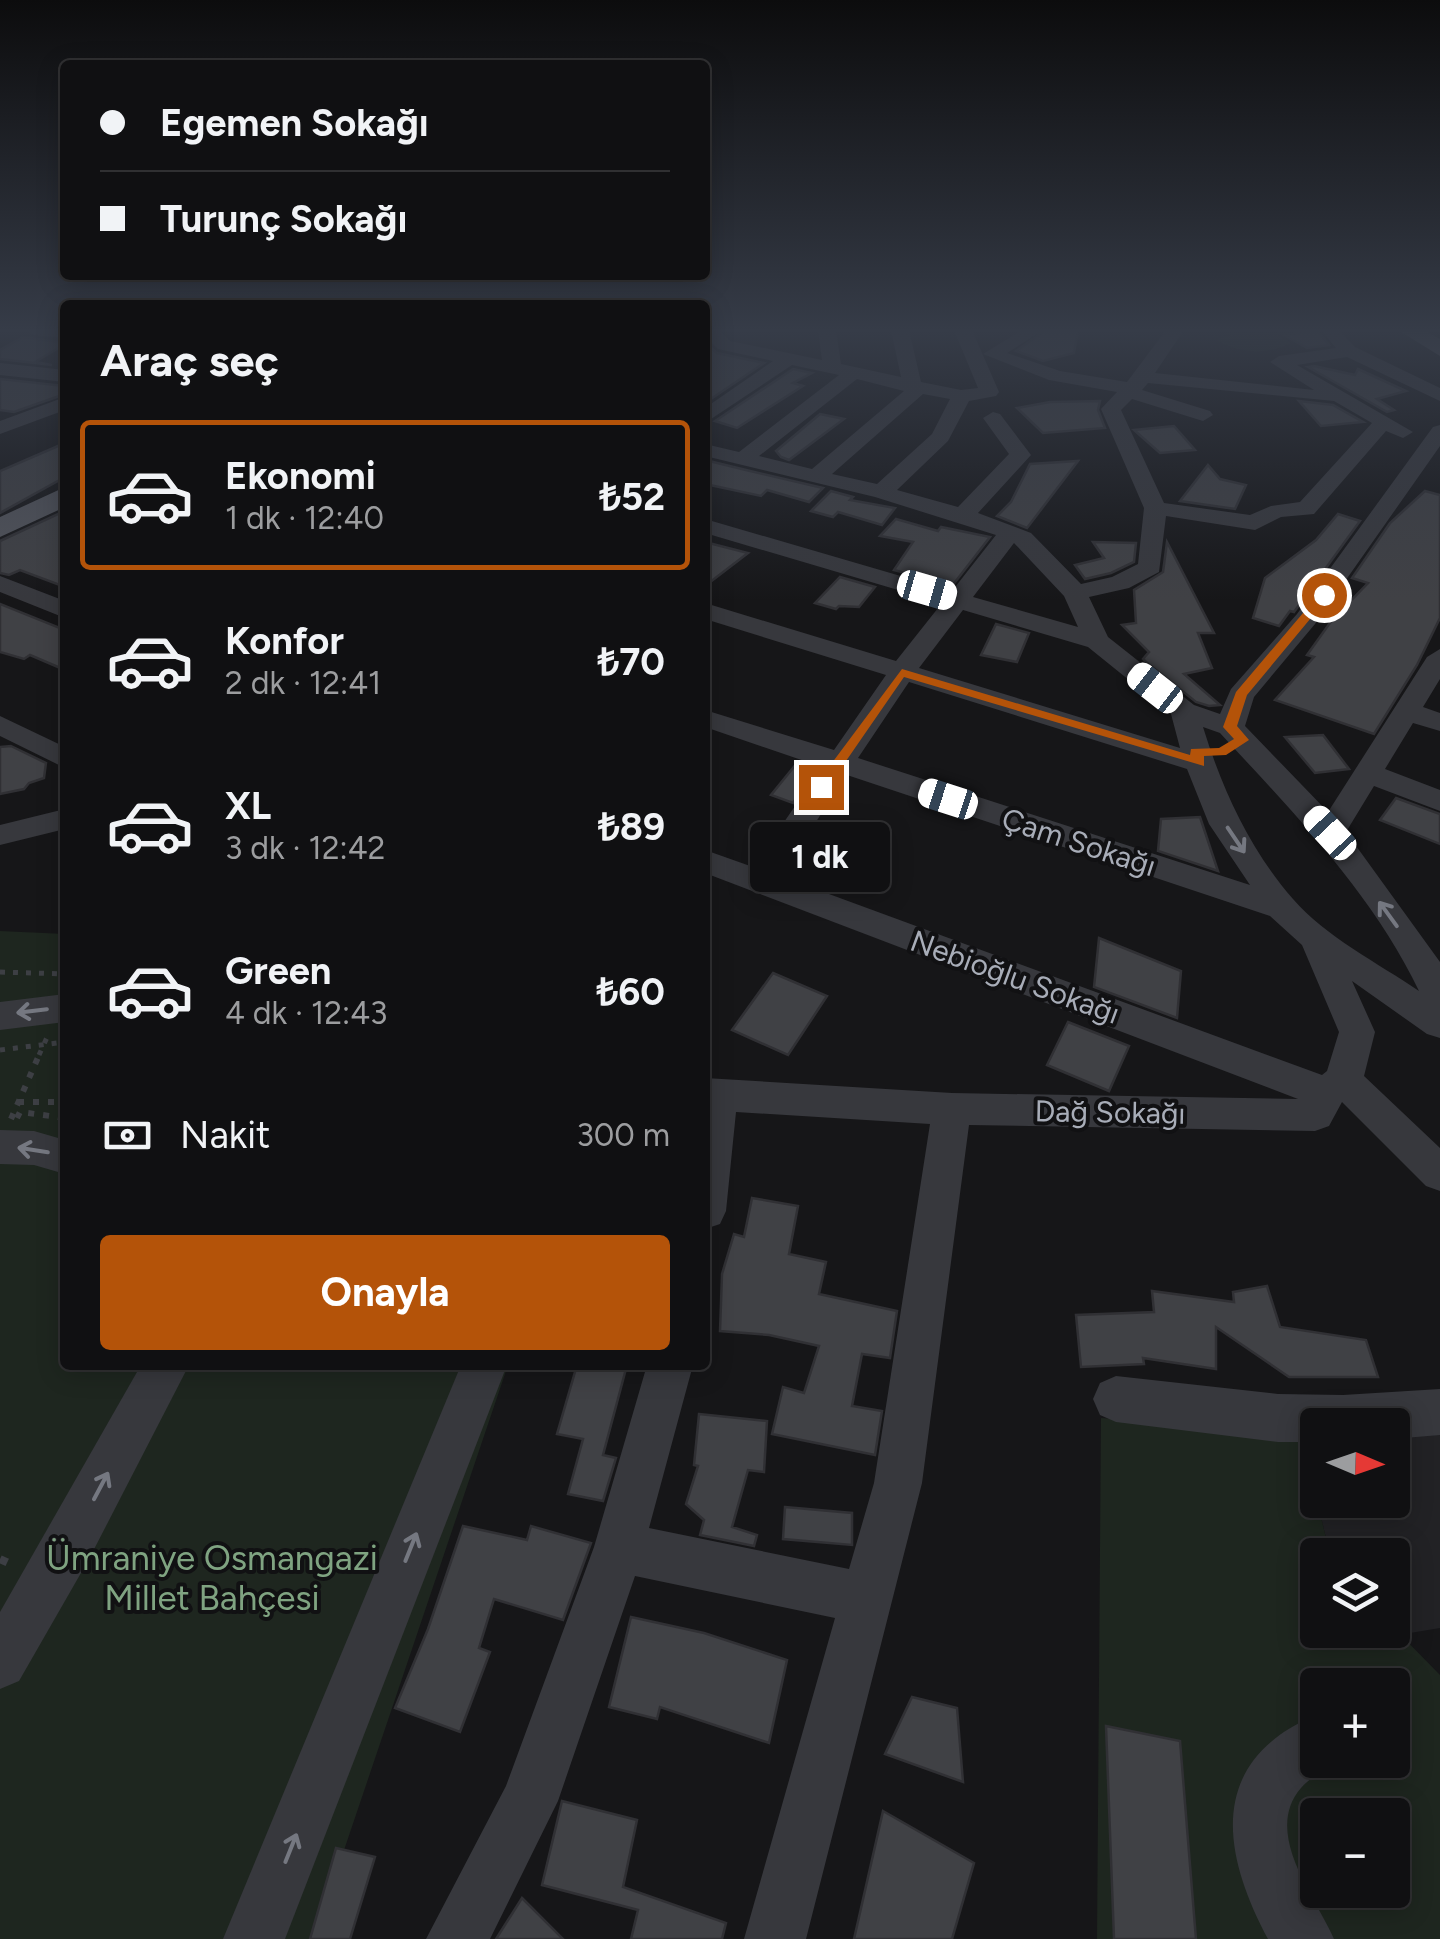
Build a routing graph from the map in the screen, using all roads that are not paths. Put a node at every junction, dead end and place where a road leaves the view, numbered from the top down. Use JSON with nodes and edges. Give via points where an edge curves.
{"nodes":[{"id":1,"x":787,"y":420,"type":"edge"},
{"id":2,"x":882,"y":420,"type":"edge"},
{"id":3,"x":950,"y":420,"type":"edge"},
{"id":4,"x":995,"y":420,"type":"edge"},
{"id":5,"x":1116,"y":420,"type":"edge"},
{"id":6,"x":1380,"y":420,"type":"edge"},
{"id":7,"x":1383,"y":422,"type":"junction"},
{"id":8,"x":1434,"y":438,"type":"edge"},
{"id":9,"x":710,"y":451,"type":"edge"},
{"id":10,"x":744,"y":458,"type":"junction"},
{"id":11,"x":818,"y":474,"type":"junction"},
{"id":12,"x":882,"y":492,"type":"junction"},
{"id":13,"x":60,"y":502,"type":"edge"},
{"id":14,"x":1155,"y":508,"type":"junction"},
{"id":15,"x":962,"y":516,"type":"junction"},
{"id":16,"x":710,"y":527,"type":"edge"},
{"id":17,"x":0,"y":528,"type":"edge"},
{"id":18,"x":1010,"y":534,"type":"junction"},
{"id":19,"x":0,"y":583,"type":"edge"},
{"id":20,"x":1075,"y":593,"type":"junction"},
{"id":21,"x":959,"y":599,"type":"junction"},
{"id":22,"x":60,"y":608,"type":"edge"},
{"id":23,"x":710,"y":613,"type":"edge"},
{"id":24,"x":1096,"y":641,"type":"junction"},
{"id":25,"x":1440,"y":657,"type":"edge"},
{"id":26,"x":902,"y":672,"type":"junction"},
{"id":27,"x":1406,"y":710,"type":"junction"},
{"id":28,"x":1184,"y":711,"type":"junction"},
{"id":29,"x":710,"y":720,"type":"edge"},
{"id":30,"x":1440,"y":722,"type":"edge"},
{"id":31,"x":0,"y":726,"type":"edge"},
{"id":32,"x":1236,"y":734,"type":"junction"},
{"id":33,"x":60,"y":756,"type":"edge"},
{"id":34,"x":1198,"y":757,"type":"junction"},
{"id":35,"x":837,"y":762,"type":"junction"},
{"id":36,"x":1367,"y":773,"type":"junction"},
{"id":37,"x":1440,"y":801,"type":"edge"},
{"id":38,"x":60,"y":820,"type":"edge"},
{"id":39,"x":1330,"y":833,"type":"junction"},
{"id":40,"x":0,"y":835,"type":"edge"},
{"id":41,"x":710,"y":863,"type":"edge"},
{"id":42,"x":760,"y":882,"type":"junction"},
{"id":43,"x":1282,"y":908,"type":"junction"},
{"id":44,"x":1315,"y":937,"type":"junction"},
{"id":45,"x":1440,"y":997,"type":"edge"},
{"id":46,"x":60,"y":1008,"type":"edge"},
{"id":47,"x":0,"y":1016,"type":"edge"},
{"id":48,"x":1440,"y":1024,"type":"edge"},
{"id":49,"x":1335,"y":1086,"type":"junction"},
{"id":50,"x":712,"y":1095,"type":"edge"},
{"id":51,"x":952,"y":1109,"type":"junction"},
{"id":52,"x":710,"y":1128,"type":"edge"},
{"id":53,"x":0,"y":1146,"type":"edge"},
{"id":54,"x":60,"y":1156,"type":"edge"},
{"id":55,"x":1440,"y":1174,"type":"edge"},
{"id":56,"x":163,"y":1370,"type":"edge"},
{"id":57,"x":482,"y":1370,"type":"edge"},
{"id":58,"x":669,"y":1370,"type":"edge"},
{"id":59,"x":1116,"y":1399,"type":"dead end"},
{"id":60,"x":1440,"y":1412,"type":"edge"},
{"id":61,"x":618,"y":1547,"type":"junction"},
{"id":62,"x":867,"y":1599,"type":"junction"},
{"id":63,"x":0,"y":1662,"type":"edge"},
{"id":64,"x":1300,"y":1754,"type":"edge"},
{"id":65,"x":254,"y":1939,"type":"edge"},
{"id":66,"x":457,"y":1939,"type":"edge"},
{"id":67,"x":775,"y":1939,"type":"edge"},
{"id":68,"x":1302,"y":1939,"type":"edge"}],
"edges":[{"from":1,"to":10,"type":"street"},
{"from":2,"to":11,"type":"street"},
{"from":3,"to":12,"type":"street","via":[[942,437]]},
{"from":4,"to":15,"type":"street","via":[[1020,454]]},
{"from":5,"to":14,"type":"street"},
{"from":6,"to":7,"type":"street"},
{"from":7,"to":8,"type":"street"},
{"from":7,"to":14,"type":"street","via":[[1306,509],[1282,509],[1256,523]]},
{"from":8,"to":32,"type":"street","via":[[1306,619],[1241,694]]},
{"from":9,"to":10,"type":"street"},
{"from":10,"to":11,"type":"street"},
{"from":11,"to":12,"type":"street"},
{"from":12,"to":15,"type":"street"},
{"from":13,"to":17,"type":"main road"},
{"from":14,"to":20,"type":"street","via":[[1150,566]]},
{"from":15,"to":18,"type":"street"},
{"from":16,"to":21,"type":"street"},
{"from":18,"to":20,"type":"street","via":[[1023,538]]},
{"from":18,"to":21,"type":"street"},
{"from":19,"to":22,"type":"street"},
{"from":20,"to":24,"type":"street"},
{"from":21,"to":24,"type":"street"},
{"from":21,"to":26,"type":"street"},
{"from":23,"to":26,"type":"street"},
{"from":24,"to":28,"type":"street"},
{"from":25,"to":27,"type":"street"},
{"from":26,"to":34,"type":"street"},
{"from":26,"to":35,"type":"street"},
{"from":27,"to":30,"type":"street"},
{"from":27,"to":36,"type":"street"},
{"from":28,"to":32,"type":"street"},
{"from":28,"to":34,"type":"street"},
{"from":29,"to":35,"type":"street","name":"Çam Sokağı"},
{"from":31,"to":33,"type":"street"},
{"from":32,"to":34,"type":"street","via":[[1222,752]]},
{"from":32,"to":39,"type":"street"},
{"from":34,"to":43,"type":"street","one_way":true,"via":[[1225,824]]},
{"from":35,"to":42,"type":"street"},
{"from":35,"to":43,"type":"street","name":"Çam Sokağı"},
{"from":36,"to":37,"type":"street"},
{"from":36,"to":39,"type":"street"},
{"from":38,"to":40,"type":"street"},
{"from":45,"to":39,"type":"street","one_way":true,"via":[[1421,959]]},
{"from":41,"to":42,"type":"street","name":"Nebioğlu Sokağı"},
{"from":42,"to":49,"type":"street","name":"Nebioğlu Sokağı"},
{"from":43,"to":44,"type":"street"},
{"from":44,"to":48,"type":"street"},
{"from":44,"to":49,"type":"street","via":[[1357,1032]]},
{"from":46,"to":47,"type":"street","one_way":true},
{"from":49,"to":51,"type":"street","name":"Dağ Sokağı","via":[[1315,1114]]},
{"from":49,"to":55,"type":"street"},
{"from":50,"to":51,"type":"street","name":"Dağ Sokağı"},
{"from":50,"to":52,"type":"street"},
{"from":51,"to":62,"type":"street","via":[[898,1484]]},
{"from":54,"to":53,"type":"street","one_way":true},
{"from":63,"to":56,"type":"street","one_way":true},
{"from":65,"to":57,"type":"street","one_way":true},
{"from":58,"to":61,"type":"street"},
{"from":59,"to":60,"type":"street","via":[[1278,1418]]},
{"from":61,"to":62,"type":"street"},
{"from":61,"to":66,"type":"street","via":[[530,1801]]},
{"from":62,"to":67,"type":"street"},
{"from":64,"to":68,"type":"street","via":[[1281,1767],[1258,1820],[1280,1908]]}]}
